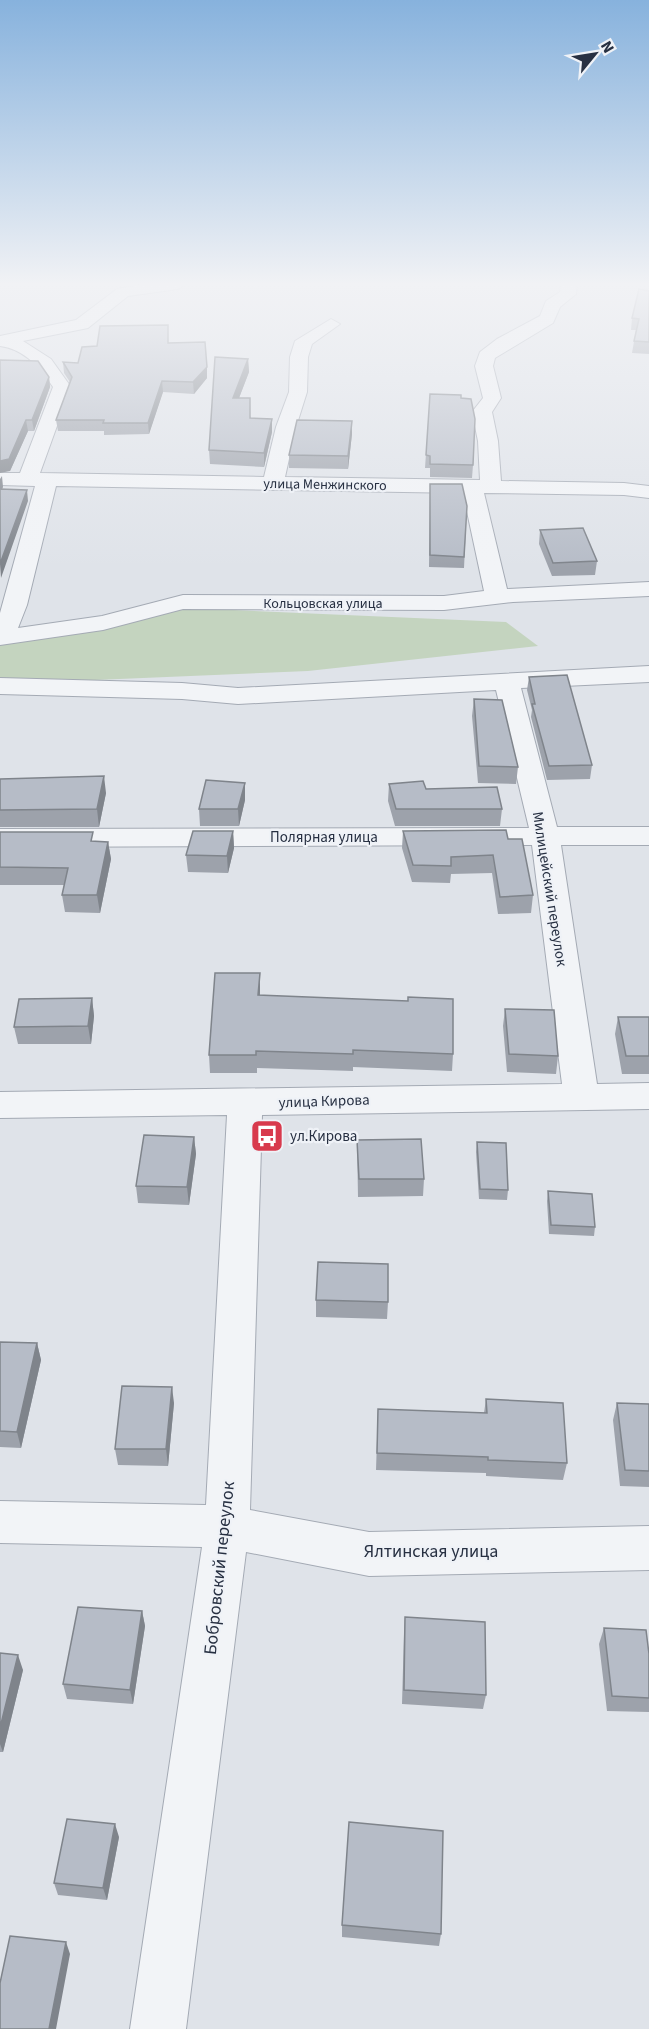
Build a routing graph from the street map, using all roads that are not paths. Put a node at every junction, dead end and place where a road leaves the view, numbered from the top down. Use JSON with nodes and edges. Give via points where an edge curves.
{"nodes":[{"id":1,"x":57,"y":379,"type":"edge"},
{"id":2,"x":298,"y":379,"type":"edge"},
{"id":3,"x":487,"y":379,"type":"edge"},
{"id":4,"x":649,"y":472,"type":"edge"},
{"id":5,"x":0,"y":479,"type":"edge"},
{"id":6,"x":38,"y":480,"type":"junction"},
{"id":7,"x":273,"y":483,"type":"junction"},
{"id":8,"x":481,"y":487,"type":"junction"},
{"id":9,"x":624,"y":489,"type":"junction"},
{"id":10,"x":649,"y":492,"type":"edge"},
{"id":11,"x":649,"y":590,"type":"edge"},
{"id":12,"x":497,"y":597,"type":"junction"},
{"id":13,"x":1,"y":638,"type":"edge"},
{"id":14,"x":649,"y":674,"type":"edge"},
{"id":15,"x":507,"y":684,"type":"junction"},
{"id":16,"x":0,"y":686,"type":"edge"},
{"id":17,"x":545,"y":836,"type":"junction"},
{"id":18,"x":649,"y":836,"type":"edge"},
{"id":19,"x":0,"y":838,"type":"edge"},
{"id":20,"x":581,"y":1096,"type":"junction"},
{"id":21,"x":649,"y":1096,"type":"edge"},
{"id":22,"x":245,"y":1104,"type":"junction"},
{"id":23,"x":0,"y":1105,"type":"edge"},
{"id":24,"x":0,"y":1522,"type":"edge"},
{"id":25,"x":227,"y":1527,"type":"junction"},
{"id":26,"x":649,"y":1548,"type":"edge"},
{"id":27,"x":158,"y":2029,"type":"edge"}],
"edges":[{"from":1,"to":6,"type":"street","via":[[62,387],[49,417]]},
{"from":2,"to":7,"type":"street"},
{"from":3,"to":8,"type":"street","via":[[492,398],[482,412],[488,441]]},
{"from":4,"to":9,"type":"street"},
{"from":5,"to":6,"type":"street","name":"улица Менжинского"},
{"from":6,"to":7,"type":"street","name":"улица Менжинского"},
{"from":6,"to":13,"type":"street","via":[[15,605]]},
{"from":7,"to":8,"type":"street","name":"улица Менжинского"},
{"from":8,"to":9,"type":"street","name":"улица Менжинского"},
{"from":8,"to":12,"type":"street","via":[[480,513]]},
{"from":9,"to":10,"type":"street","name":"улица Менжинского"},
{"from":11,"to":12,"type":"street","name":"Кольцовская улица"},
{"from":12,"to":13,"type":"street","name":"Кольцовская улица","via":[[444,603],[183,603],[104,623]]},
{"from":14,"to":15,"type":"street"},
{"from":15,"to":16,"type":"street","via":[[238,696]]},
{"from":15,"to":17,"type":"street","name":"Милицейский переулок"},
{"from":17,"to":18,"type":"street","name":"Полярная улица"},
{"from":17,"to":19,"type":"street","name":"Полярная улица"},
{"from":17,"to":20,"type":"street","name":"Милицейский переулок"},
{"from":20,"to":21,"type":"street","name":"улица Кирова"},
{"from":20,"to":22,"type":"street","name":"улица Кирова","via":[[328,1099]]},
{"from":22,"to":23,"type":"street","name":"улица Кирова"},
{"from":22,"to":25,"type":"street","name":"Бобровский переулок"},
{"from":24,"to":25,"type":"street","name":"Ялтинская улица"},
{"from":25,"to":26,"type":"street","name":"Ялтинская улица","via":[[369,1554]]},
{"from":25,"to":27,"type":"street","name":"Бобровский переулок"}]}
